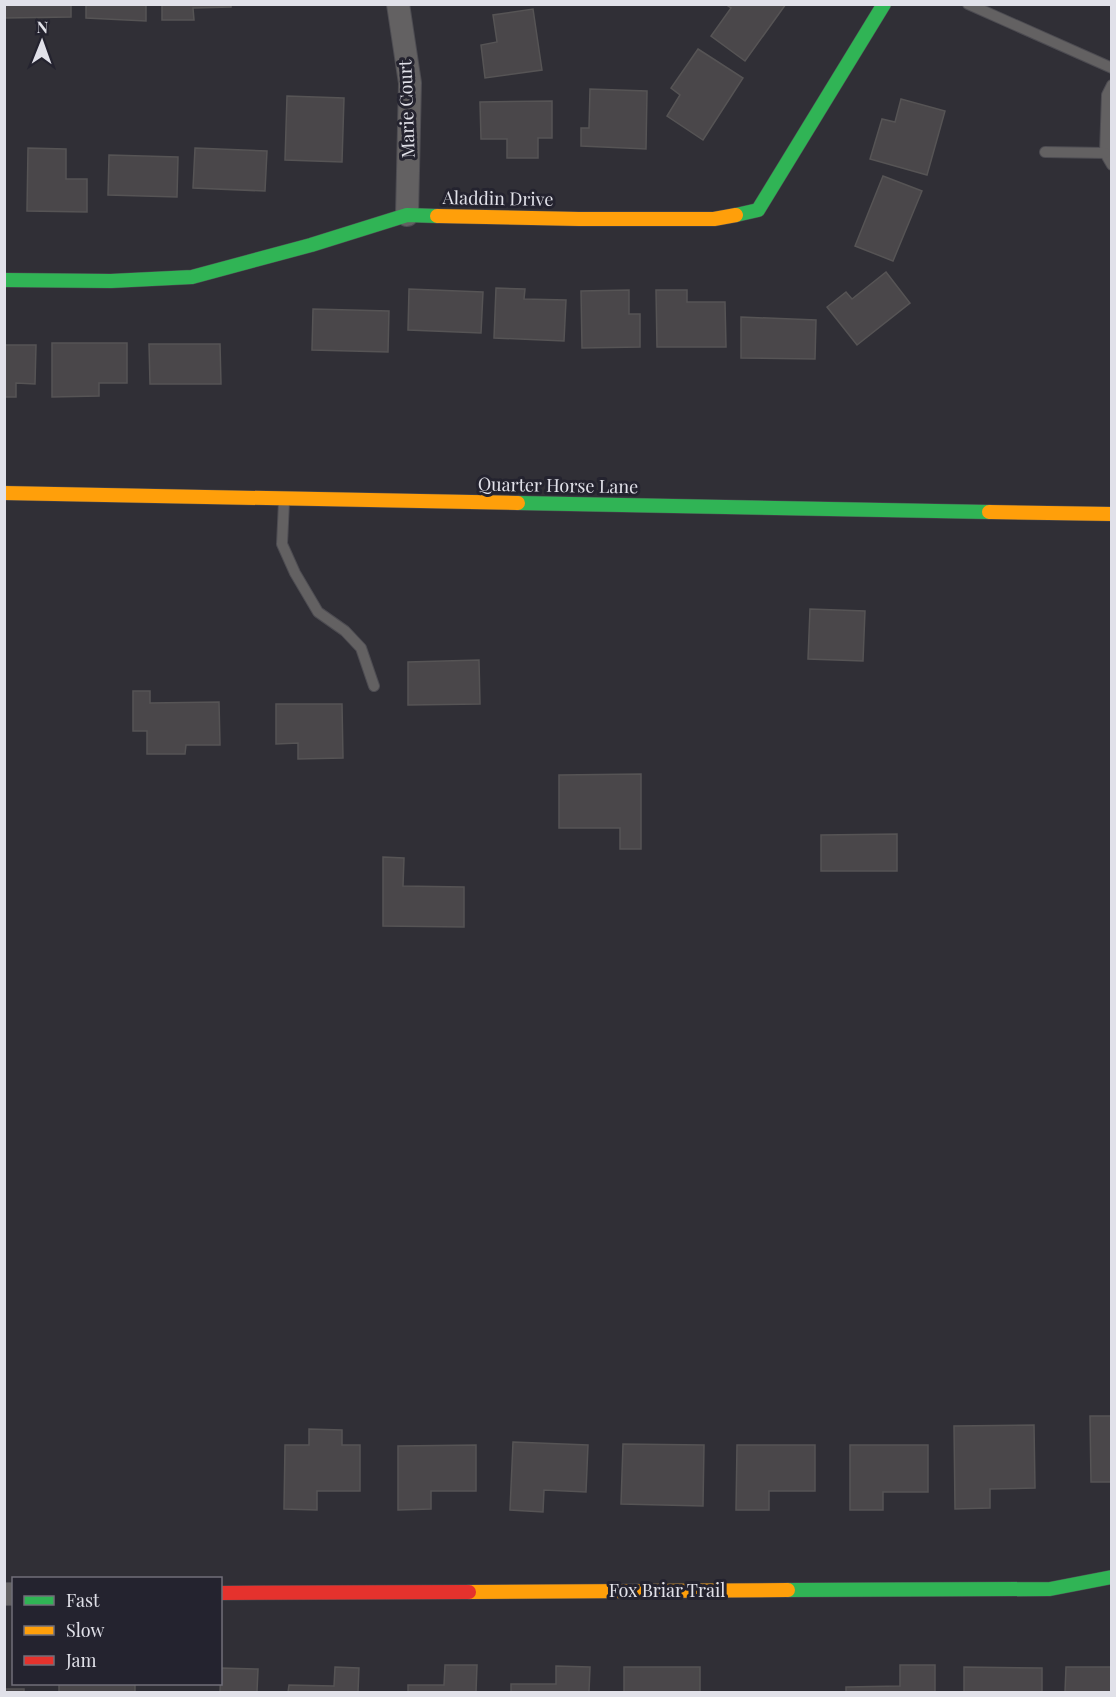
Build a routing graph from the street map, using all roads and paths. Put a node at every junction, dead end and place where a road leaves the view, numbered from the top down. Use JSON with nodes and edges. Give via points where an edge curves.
{"nodes":[{"id":1,"x":399,"y":4,"type":"edge"},
{"id":2,"x":884,"y":4,"type":"edge"},
{"id":3,"x":970,"y":5,"type":"edge"},
{"id":4,"x":1112,"y":68,"type":"edge"},
{"id":5,"x":1112,"y":85,"type":"edge"},
{"id":6,"x":1045,"y":152,"type":"dead end"},
{"id":7,"x":1105,"y":153,"type":"junction"},
{"id":8,"x":1112,"y":165,"type":"edge"},
{"id":9,"x":407,"y":215,"type":"junction"},
{"id":10,"x":4,"y":280,"type":"edge"},
{"id":11,"x":4,"y":493,"type":"edge"},
{"id":12,"x":284,"y":498,"type":"junction"},
{"id":13,"x":1112,"y":514,"type":"edge"},
{"id":14,"x":374,"y":686,"type":"dead end"},
{"id":15,"x":1112,"y":1577,"type":"edge"},
{"id":16,"x":222,"y":1593,"type":"edge"}],
"edges":[{"from":1,"to":9,"type":"street","name":"Marie Court","via":[[410,83]]},
{"from":2,"to":9,"type":"street","name":"Aladdin Drive","via":[[758,210],[714,219]]},
{"from":3,"to":4,"type":"lane"},
{"from":5,"to":7,"type":"lane","via":[[1107,95]]},
{"from":6,"to":7,"type":"lane"},
{"from":7,"to":8,"type":"lane"},
{"from":9,"to":10,"type":"street","name":"Aladdin Drive","via":[[311,246],[192,277]]},
{"from":11,"to":12,"type":"street","name":"Quarter Horse Lane"},
{"from":12,"to":13,"type":"street","name":"Quarter Horse Lane"},
{"from":12,"to":14,"type":"lane","via":[[282,544],[295,573],[318,612],[361,648]]},
{"from":15,"to":16,"type":"street","name":"Fox Briar Trail","via":[[1050,1589]]}]}
